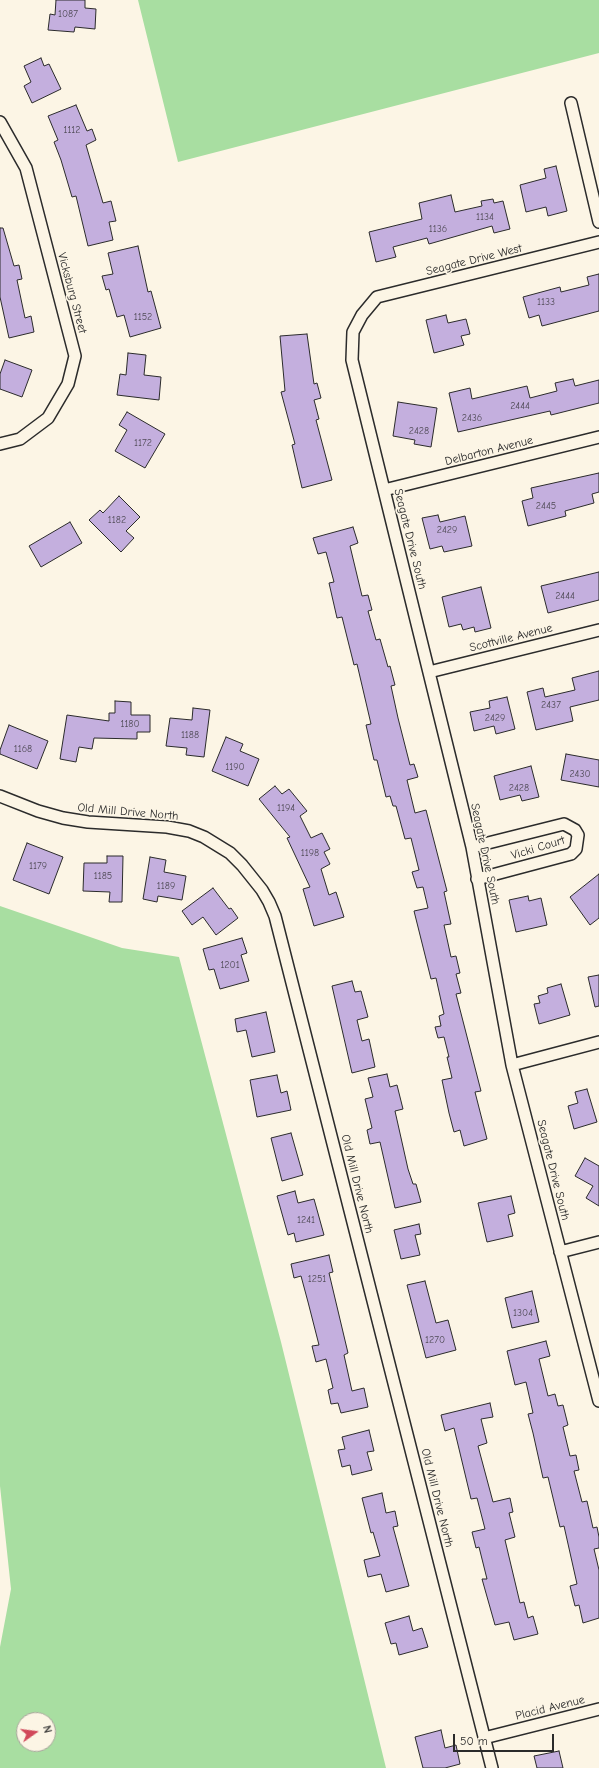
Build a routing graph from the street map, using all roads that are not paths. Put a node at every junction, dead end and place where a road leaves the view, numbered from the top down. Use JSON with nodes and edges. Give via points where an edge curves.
{"nodes":[{"id":1,"x":571,"y":103,"type":"dead end"},
{"id":2,"x":0,"y":122,"type":"edge"},
{"id":3,"x":599,"y":222,"type":"edge"},
{"id":4,"x":599,"y":242,"type":"edge"},
{"id":5,"x":362,"y":315,"type":"joint"},
{"id":6,"x":599,"y":437,"type":"edge"},
{"id":7,"x":0,"y":444,"type":"edge"},
{"id":8,"x":384,"y":490,"type":"junction"},
{"id":9,"x":599,"y":630,"type":"edge"},
{"id":10,"x":429,"y":672,"type":"junction"},
{"id":11,"x":0,"y":796,"type":"edge"},
{"id":12,"x":472,"y":847,"type":"junction"},
{"id":13,"x":477,"y":879,"type":"junction"},
{"id":14,"x":599,"y":1042,"type":"edge"},
{"id":15,"x":512,"y":1065,"type":"junction"},
{"id":16,"x":599,"y":1242,"type":"edge"},
{"id":17,"x":560,"y":1252,"type":"junction"},
{"id":18,"x":599,"y":1400,"type":"edge"},
{"id":19,"x":599,"y":1709,"type":"edge"},
{"id":20,"x":484,"y":1738,"type":"junction"},
{"id":21,"x":492,"y":1768,"type":"edge"}],
"edges":[{"from":1,"to":3,"type":"street"},
{"from":2,"to":7,"type":"street","name":"Vicksburg Street","via":[[26,168],[75,356],[68,384],[48,418],[20,439]]},
{"from":4,"to":5,"type":"street","name":"Seagate Drive West","via":[[377,297]]},
{"from":5,"to":8,"type":"street","name":"Seagate Drive South","via":[[353,332],[352,360]]},
{"from":6,"to":8,"type":"street","name":"Delbarton Avenue"},
{"from":8,"to":10,"type":"street","name":"Seagate Drive South"},
{"from":9,"to":10,"type":"street","name":"Scottville Avenue"},
{"from":10,"to":12,"type":"street","name":"Seagate Drive South"},
{"from":11,"to":20,"type":"street","name":"Old Mill Drive North","via":[[63,818],[167,827],[204,836],[230,853],[242,865],[269,902],[276,916]]},
{"from":12,"to":13,"type":"street","name":"Seagate Drive South"},
{"from":12,"to":13,"type":"street","name":"Vicki Court","via":[[560,825],[575,830],[578,836],[576,849],[571,854]]},
{"from":13,"to":15,"type":"street","name":"Seagate Drive South"},
{"from":14,"to":15,"type":"street"},
{"from":15,"to":17,"type":"street","name":"Seagate Drive South"},
{"from":16,"to":17,"type":"street"},
{"from":17,"to":18,"type":"street","name":"Seagate Drive South"},
{"from":19,"to":20,"type":"street","name":"Placid Avenue"},
{"from":20,"to":21,"type":"street","name":"Old Mill Drive North"}]}
